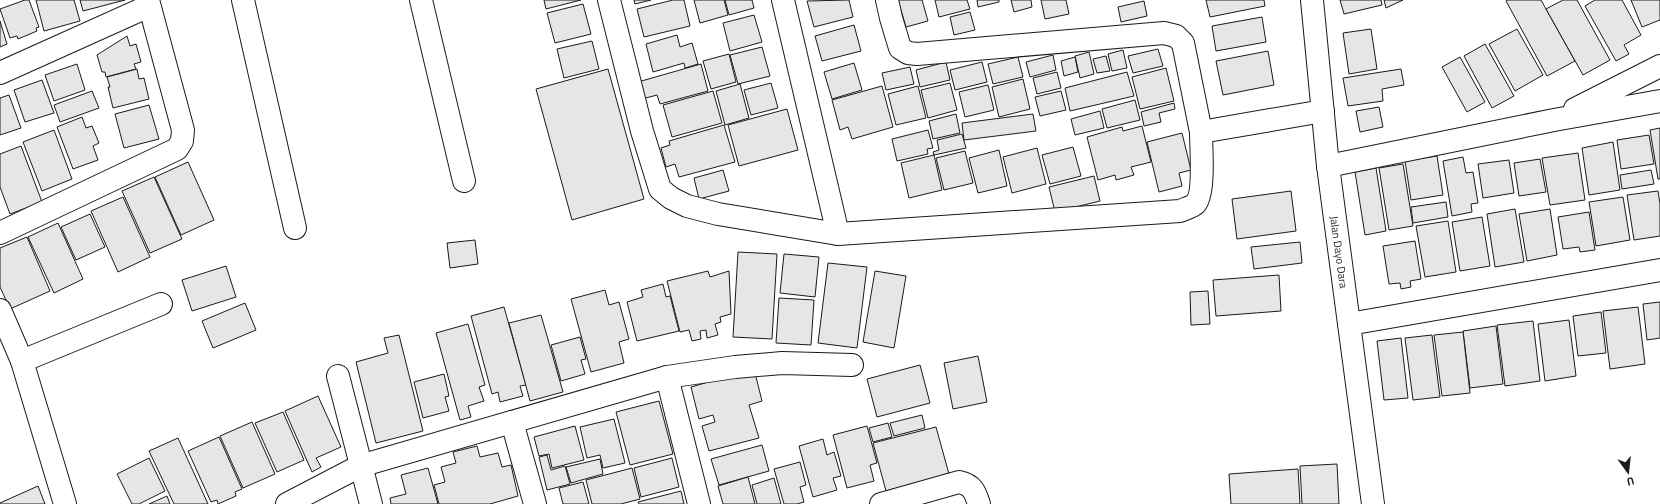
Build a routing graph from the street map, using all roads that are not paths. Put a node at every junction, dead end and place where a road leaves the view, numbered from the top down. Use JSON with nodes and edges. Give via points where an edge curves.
{"nodes":[{"id":1,"x":243,"y":0,"type":"edge"},
{"id":2,"x":421,"y":0,"type":"edge"},
{"id":3,"x":609,"y":0,"type":"edge"},
{"id":4,"x":783,"y":0,"type":"edge"},
{"id":5,"x":887,"y":0,"type":"edge"},
{"id":6,"x":1312,"y":0,"type":"edge"},
{"id":7,"x":148,"y":3,"type":"edge"},
{"id":8,"x":1660,"y":66,"type":"edge"},
{"id":9,"x":0,"y":73,"type":"edge"},
{"id":10,"x":1660,"y":101,"type":"edge"},
{"id":11,"x":1323,"y":111,"type":"junction"},
{"id":12,"x":1554,"y":120,"type":"junction"},
{"id":13,"x":1201,"y":132,"type":"junction"},
{"id":14,"x":1328,"y":166,"type":"junction"},
{"id":15,"x":464,"y":181,"type":"dead end"},
{"id":16,"x":295,"y":228,"type":"dead end"},
{"id":17,"x":0,"y":233,"type":"edge"},
{"id":18,"x":838,"y":234,"type":"junction"},
{"id":19,"x":1660,"y":270,"type":"edge"},
{"id":20,"x":161,"y":304,"type":"dead end"},
{"id":21,"x":0,"y":310,"type":"edge"},
{"id":22,"x":1349,"y":324,"type":"junction"},
{"id":23,"x":22,"y":361,"type":"junction"},
{"id":24,"x":852,"y":365,"type":"dead end"},
{"id":25,"x":338,"y":376,"type":"dead end"},
{"id":26,"x":666,"y":377,"type":"junction"},
{"id":27,"x":512,"y":422,"type":"junction"},
{"id":28,"x":360,"y":466,"type":"junction"},
{"id":29,"x":65,"y":504,"type":"edge"},
{"id":30,"x":287,"y":504,"type":"edge"},
{"id":31,"x":371,"y":504,"type":"edge"},
{"id":32,"x":535,"y":504,"type":"edge"},
{"id":33,"x":699,"y":504,"type":"edge"},
{"id":34,"x":880,"y":504,"type":"edge"},
{"id":35,"x":979,"y":504,"type":"edge"},
{"id":36,"x":1373,"y":504,"type":"edge"}],
"edges":[{"from":1,"to":16,"type":"street"},
{"from":2,"to":15,"type":"street"},
{"from":3,"to":18,"type":"street","via":[[642,131],[660,190],[687,206],[718,214]]},
{"from":4,"to":18,"type":"street"},
{"from":5,"to":13,"type":"street","via":[[900,48],[908,53],[1164,33],[1176,36],[1183,43]]},
{"from":6,"to":11,"type":"street","name":"Jalan Dayo Dara"},
{"from":7,"to":9,"type":"street"},
{"from":7,"to":17,"type":"street","via":[[182,130],[182,142],[177,149]]},
{"from":8,"to":12,"type":"street"},
{"from":10,"to":12,"type":"street"},
{"from":11,"to":13,"type":"street"},
{"from":11,"to":14,"type":"street","name":"Jalan Dayo Dara"},
{"from":12,"to":14,"type":"street"},
{"from":13,"to":18,"type":"street","via":[[1199,195],[1195,204],[1180,211]]},
{"from":14,"to":22,"type":"street","name":"Jalan Dayo Dara"},
{"from":19,"to":22,"type":"street"},
{"from":20,"to":23,"type":"street"},
{"from":21,"to":23,"type":"street"},
{"from":22,"to":36,"type":"street","name":"Jalan Dayo Dara"},
{"from":23,"to":29,"type":"street"},
{"from":24,"to":26,"type":"street","via":[[766,364],[735,366]]},
{"from":25,"to":28,"type":"street"},
{"from":26,"to":27,"type":"street"},
{"from":26,"to":33,"type":"street"},
{"from":27,"to":28,"type":"street"},
{"from":27,"to":32,"type":"street"},
{"from":28,"to":30,"type":"street"},
{"from":28,"to":31,"type":"street"},
{"from":34,"to":35,"type":"street","via":[[959,482],[974,489]]}]}
